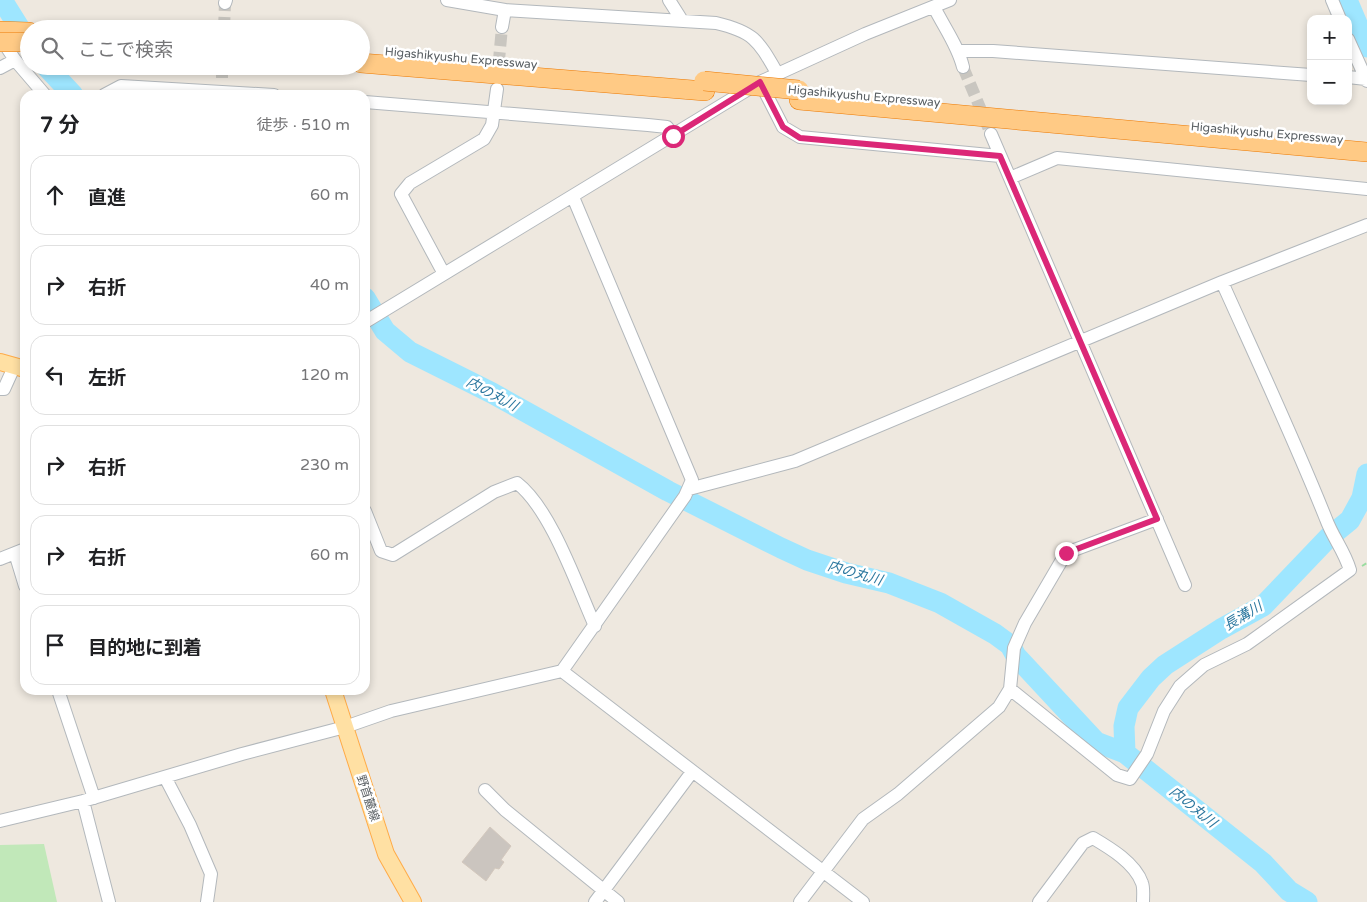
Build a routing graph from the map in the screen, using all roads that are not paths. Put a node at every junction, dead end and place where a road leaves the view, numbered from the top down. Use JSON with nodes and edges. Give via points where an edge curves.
{"nodes":[{"id":1,"x":447,"y":0,"type":"edge"},
{"id":2,"x":669,"y":0,"type":"edge"},
{"id":3,"x":950,"y":0,"type":"edge"},
{"id":4,"x":1332,"y":0,"type":"edge"},
{"id":5,"x":934,"y":7,"type":"junction"},
{"id":6,"x":504,"y":10,"type":"junction"},
{"id":7,"x":1338,"y":15,"type":"edge"},
{"id":8,"x":681,"y":19,"type":"junction"},
{"id":9,"x":502,"y":27,"type":"tunnel mouth"},
{"id":10,"x":0,"y":32,"type":"edge"},
{"id":11,"x":20,"y":32,"type":"edge"},
{"id":12,"x":0,"y":37,"type":"edge"},
{"id":13,"x":0,"y":42,"type":"edge"},
{"id":14,"x":20,"y":42,"type":"edge"},
{"id":15,"x":1352,"y":48,"type":"edge"},
{"id":16,"x":370,"y":51,"type":"edge"},
{"id":17,"x":959,"y":52,"type":"junction"},
{"id":18,"x":15,"y":60,"type":"junction"},
{"id":19,"x":370,"y":64,"type":"edge"},
{"id":20,"x":20,"y":66,"type":"edge"},
{"id":21,"x":963,"y":67,"type":"tunnel mouth"},
{"id":22,"x":0,"y":68,"type":"edge"},
{"id":23,"x":776,"y":73,"type":"junction"},
{"id":24,"x":28,"y":75,"type":"edge"},
{"id":25,"x":1307,"y":75,"type":"edge"},
{"id":26,"x":222,"y":78,"type":"tunnel mouth"},
{"id":27,"x":1352,"y":78,"type":"edge"},
{"id":28,"x":1366,"y":80,"type":"edge"},
{"id":29,"x":760,"y":82,"type":"junction"},
{"id":30,"x":704,"y":86,"type":"junction"},
{"id":31,"x":497,"y":89,"type":"tunnel mouth"},
{"id":32,"x":41,"y":90,"type":"edge"},
{"id":33,"x":113,"y":90,"type":"edge"},
{"id":34,"x":201,"y":90,"type":"edge"},
{"id":35,"x":221,"y":90,"type":"edge"},
{"id":36,"x":370,"y":102,"type":"edge"},
{"id":37,"x":495,"y":111,"type":"junction"},
{"id":38,"x":991,"y":134,"type":"tunnel mouth"},
{"id":39,"x":673,"y":136,"type":"junction"},
{"id":40,"x":1367,"y":142,"type":"edge"},
{"id":41,"x":1326,"y":144,"type":"junction"},
{"id":42,"x":1367,"y":152,"type":"edge"},
{"id":43,"x":1000,"y":156,"type":"junction"},
{"id":44,"x":1010,"y":178,"type":"junction"},
{"id":45,"x":1367,"y":189,"type":"edge"},
{"id":46,"x":572,"y":197,"type":"junction"},
{"id":47,"x":1367,"y":225,"type":"edge"},
{"id":48,"x":444,"y":274,"type":"junction"},
{"id":49,"x":1222,"y":282,"type":"junction"},
{"id":50,"x":370,"y":319,"type":"edge"},
{"id":51,"x":1081,"y":340,"type":"junction"},
{"id":52,"x":13,"y":366,"type":"edge"},
{"id":53,"x":0,"y":389,"type":"edge"},
{"id":54,"x":689,"y":489,"type":"junction"},
{"id":55,"x":1157,"y":519,"type":"junction"},
{"id":56,"x":370,"y":524,"type":"edge"},
{"id":57,"x":20,"y":551,"type":"edge"},
{"id":58,"x":0,"y":559,"type":"edge"},
{"id":59,"x":1185,"y":585,"type":"dead end"},
{"id":60,"x":595,"y":626,"type":"junction"},
{"id":61,"x":562,"y":671,"type":"junction"},
{"id":62,"x":1010,"y":688,"type":"junction"},
{"id":63,"x":59,"y":695,"type":"edge"},
{"id":64,"x":335,"y":695,"type":"edge"},
{"id":65,"x":345,"y":727,"type":"junction"},
{"id":66,"x":692,"y":772,"type":"junction"},
{"id":67,"x":165,"y":777,"type":"junction"},
{"id":68,"x":485,"y":790,"type":"dead end"},
{"id":69,"x":89,"y":800,"type":"junction"},
{"id":70,"x":0,"y":821,"type":"edge"},
{"id":71,"x":823,"y":871,"type":"junction"},
{"id":72,"x":603,"y":891,"type":"junction"},
{"id":73,"x":109,"y":902,"type":"edge"},
{"id":74,"x":207,"y":902,"type":"edge"},
{"id":75,"x":413,"y":902,"type":"edge"},
{"id":76,"x":595,"y":902,"type":"edge"},
{"id":77,"x":618,"y":902,"type":"edge"},
{"id":78,"x":800,"y":902,"type":"edge"},
{"id":79,"x":863,"y":902,"type":"edge"},
{"id":80,"x":1039,"y":902,"type":"edge"},
{"id":81,"x":1144,"y":902,"type":"edge"}],
"edges":[{"from":1,"to":6,"type":"street"},
{"from":2,"to":8,"type":"street"},
{"from":3,"to":5,"type":"street"},
{"from":4,"to":7,"type":"street"},
{"from":5,"to":17,"type":"street"},
{"from":5,"to":23,"type":"street"},
{"from":6,"to":8,"type":"street"},
{"from":6,"to":9,"type":"street"},
{"from":8,"to":23,"type":"street","via":[[740,28],[762,48]]},
{"from":10,"to":11,"type":"highway"},
{"from":12,"to":18,"type":"street"},
{"from":13,"to":14,"type":"highway","bridge":true},
{"from":15,"to":28,"type":"street"},
{"from":16,"to":30,"type":"highway","name":"Higashikyushu Expressway"},
{"from":17,"to":21,"type":"street"},
{"from":17,"to":25,"type":"street","via":[[993,51]]},
{"from":18,"to":20,"type":"street"},
{"from":18,"to":22,"type":"street"},
{"from":19,"to":30,"type":"highway","name":"Higashikyushu Expressway"},
{"from":23,"to":29,"type":"street"},
{"from":24,"to":32,"type":"street"},
{"from":26,"to":35,"type":"street"},
{"from":27,"to":28,"type":"street"},
{"from":29,"to":39,"type":"street"},
{"from":29,"to":43,"type":"street","via":[[783,127],[800,138]]},
{"from":30,"to":41,"type":"highway","name":"Higashikyushu Expressway"},
{"from":31,"to":37,"type":"street"},
{"from":33,"to":34,"type":"street","via":[[121,86]]},
{"from":36,"to":37,"type":"street"},
{"from":37,"to":39,"type":"street","via":[[667,127]]},
{"from":37,"to":48,"type":"street","via":[[484,139],[410,183],[401,194]]},
{"from":38,"to":43,"type":"street"},
{"from":39,"to":46,"type":"street"},
{"from":40,"to":41,"type":"highway","name":"Higashikyushu Expressway"},
{"from":41,"to":42,"type":"highway","name":"Higashikyushu Expressway"},
{"from":43,"to":44,"type":"street"},
{"from":44,"to":45,"type":"street","via":[[1057,158]]},
{"from":44,"to":51,"type":"street"},
{"from":46,"to":48,"type":"street"},
{"from":46,"to":54,"type":"street","via":[[692,480]]},
{"from":47,"to":49,"type":"street"},
{"from":48,"to":50,"type":"street"},
{"from":49,"to":51,"type":"street"},
{"from":49,"to":62,"type":"street","via":[[1329,527],[1344,550],[1350,570],[1247,644],[1204,665],[1180,686],[1164,712],[1147,754],[1130,779],[1117,775]]},
{"from":51,"to":54,"type":"street","via":[[795,461]]},
{"from":51,"to":55,"type":"street"},
{"from":52,"to":53,"type":"street","via":[[4,389]]},
{"from":54,"to":60,"type":"street"},
{"from":55,"to":59,"type":"street"},
{"from":55,"to":62,"type":"street","via":[[1066,553],[1014,648]]},
{"from":56,"to":60,"type":"street","via":[[381,552],[393,555],[494,492],[517,483],[527,491],[552,530]]},
{"from":57,"to":58,"type":"street"},
{"from":60,"to":61,"type":"street"},
{"from":61,"to":65,"type":"street","via":[[391,711]]},
{"from":61,"to":66,"type":"street"},
{"from":62,"to":71,"type":"street","via":[[999,707],[898,794],[863,818]]},
{"from":63,"to":69,"type":"street"},
{"from":64,"to":65,"type":"main road","name":"野首麓線"},
{"from":65,"to":67,"type":"street"},
{"from":65,"to":75,"type":"main road","name":"野首麓線","via":[[386,854]]},
{"from":66,"to":71,"type":"street"},
{"from":66,"to":72,"type":"street"},
{"from":67,"to":69,"type":"street"},
{"from":67,"to":74,"type":"street","via":[[211,874]]},
{"from":68,"to":72,"type":"street"},
{"from":69,"to":70,"type":"street"},
{"from":69,"to":73,"type":"street"},
{"from":71,"to":78,"type":"street"},
{"from":71,"to":79,"type":"street"},
{"from":72,"to":76,"type":"street"},
{"from":72,"to":77,"type":"street"},
{"from":80,"to":81,"type":"street","via":[[1083,843],[1093,838],[1135,871],[1142,883]]}]}
